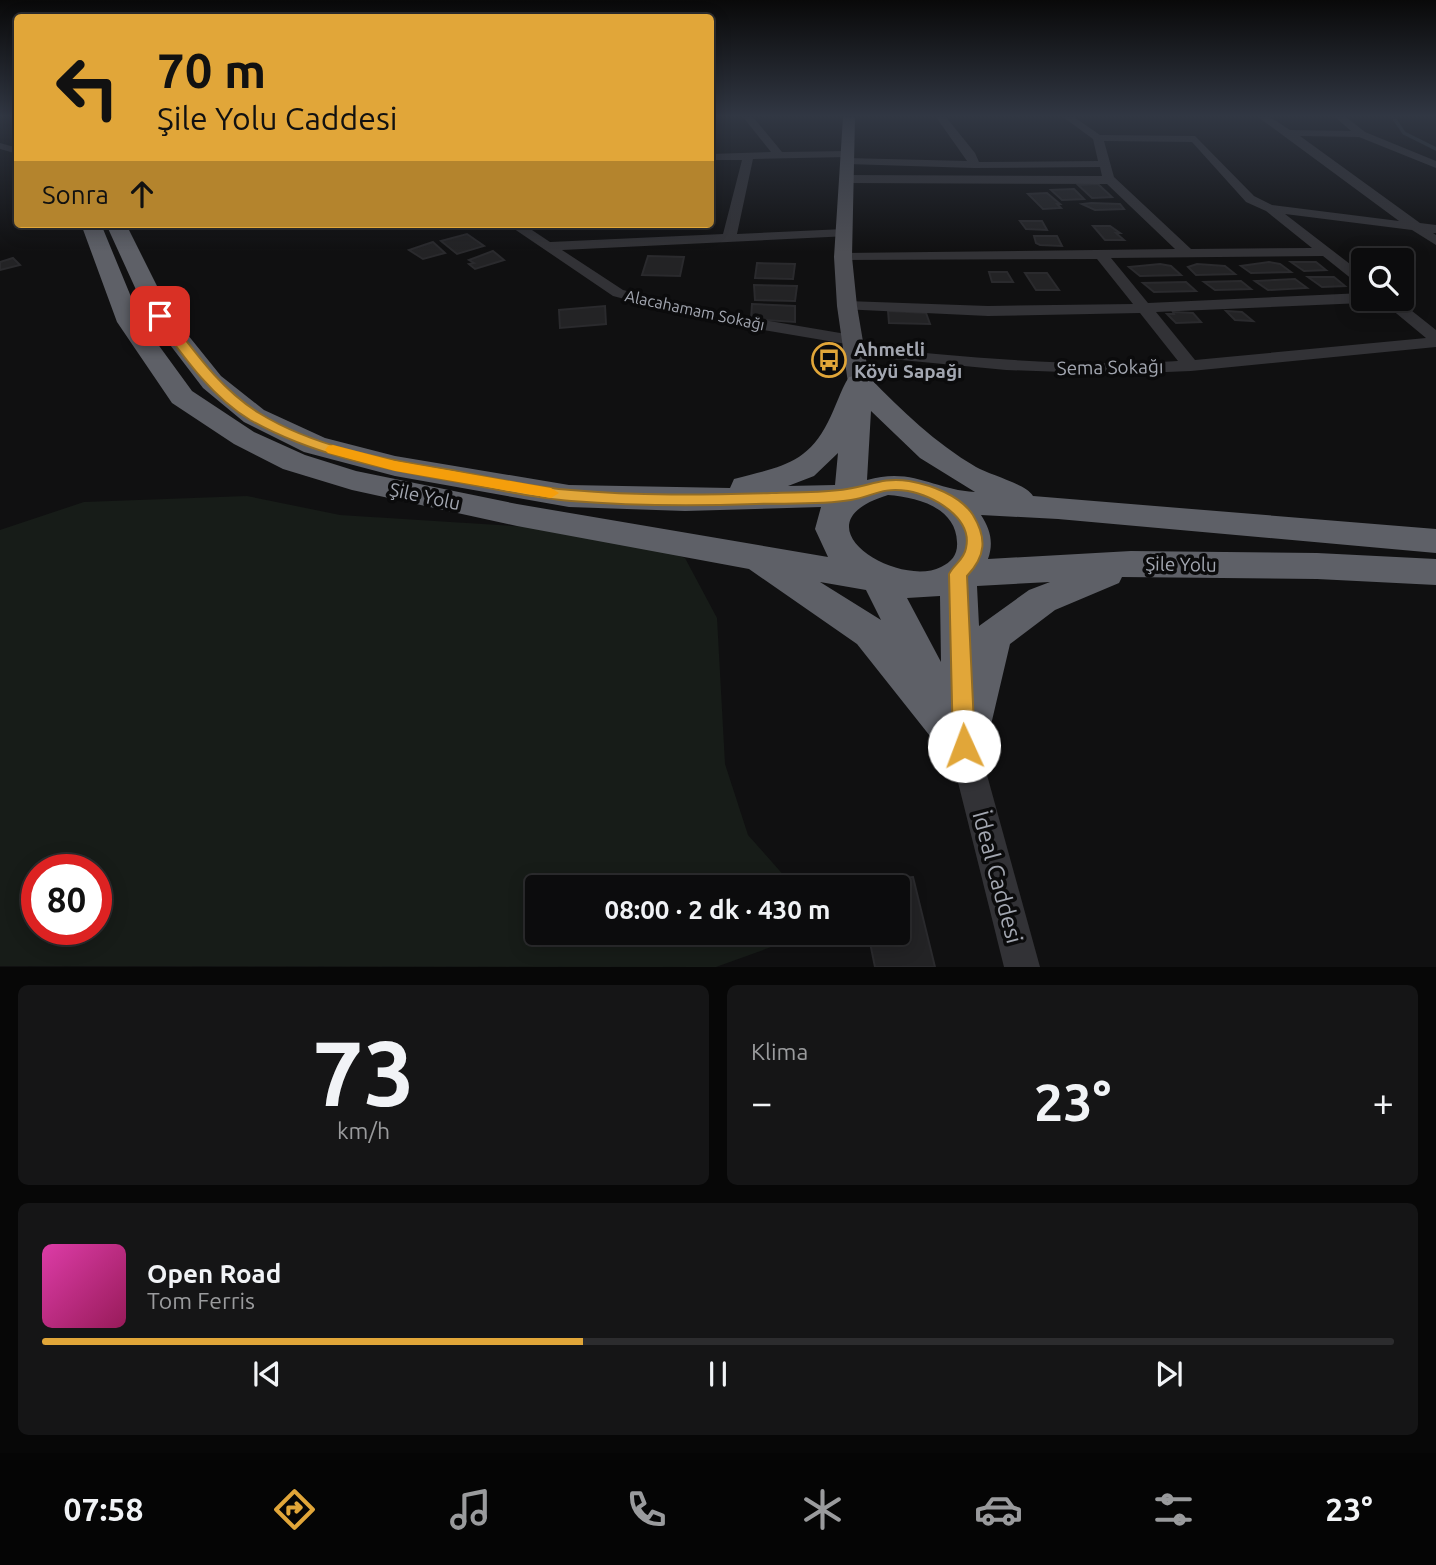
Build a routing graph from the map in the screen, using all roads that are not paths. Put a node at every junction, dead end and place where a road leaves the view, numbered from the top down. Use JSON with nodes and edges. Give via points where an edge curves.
{"nodes":[{"id":1,"x":747,"y":162,"type":"edge"},
{"id":2,"x":827,"y":162,"type":"edge"},
{"id":3,"x":1216,"y":162,"type":"edge"},
{"id":4,"x":1331,"y":162,"type":"edge"},
{"id":5,"x":1105,"y":164,"type":"joint"},
{"id":6,"x":847,"y":165,"type":"junction"},
{"id":7,"x":974,"y":165,"type":"joint"},
{"id":8,"x":1111,"y":180,"type":"junction"},
{"id":9,"x":1269,"y":208,"type":"junction"},
{"id":10,"x":1416,"y":227,"type":"junction"},
{"id":11,"x":93,"y":228,"type":"edge"},
{"id":12,"x":118,"y":228,"type":"edge"},
{"id":13,"x":520,"y":228,"type":"edge"},
{"id":14,"x":1436,"y":229,"type":"edge"},
{"id":15,"x":844,"y":233,"type":"junction"},
{"id":16,"x":729,"y":239,"type":"junction"},
{"id":17,"x":1436,"y":241,"type":"edge"},
{"id":18,"x":548,"y":246,"type":"junction"},
{"id":19,"x":1187,"y":253,"type":"junction"},
{"id":20,"x":1327,"y":253,"type":"junction"},
{"id":21,"x":1101,"y":255,"type":"junction"},
{"id":22,"x":843,"y":257,"type":"junction"},
{"id":23,"x":1351,"y":272,"type":"edge"},
{"id":24,"x":1351,"y":298,"type":"edge"},
{"id":25,"x":847,"y":306,"type":"junction"},
{"id":26,"x":1142,"y":307,"type":"junction"},
{"id":27,"x":1401,"y":311,"type":"edge"},
{"id":28,"x":1436,"y":340,"type":"edge"},
{"id":29,"x":854,"y":346,"type":"junction"},
{"id":30,"x":1190,"y":365,"type":"junction"},
{"id":31,"x":859,"y":383,"type":"junction"},
{"id":32,"x":850,"y":495,"type":"junction"},
{"id":33,"x":685,"y":500,"type":"junction"},
{"id":34,"x":949,"y":502,"type":"junction"},
{"id":35,"x":1058,"y":508,"type":"junction"},
{"id":36,"x":1436,"y":541,"type":"edge"},
{"id":37,"x":750,"y":554,"type":"junction"},
{"id":38,"x":1131,"y":564,"type":"junction"},
{"id":39,"x":1420,"y":571,"type":"edge"},
{"id":40,"x":958,"y":574,"type":"junction"},
{"id":41,"x":879,"y":579,"type":"junction"},
{"id":42,"x":964,"y":746,"type":"junction"},
{"id":43,"x":1022,"y":967,"type":"edge"}],
"edges":[{"from":1,"to":16,"type":"street"},
{"from":2,"to":6,"type":"street"},
{"from":3,"to":9,"type":"street","via":[[1250,199]]},
{"from":4,"to":10,"type":"street"},
{"from":5,"to":7,"type":"street"},
{"from":5,"to":8,"type":"street"},
{"from":6,"to":7,"type":"street"},
{"from":6,"to":8,"type":"street"},
{"from":6,"to":15,"type":"main road"},
{"from":8,"to":19,"type":"street"},
{"from":9,"to":10,"type":"street"},
{"from":9,"to":20,"type":"street"},
{"from":10,"to":14,"type":"street"},
{"from":10,"to":17,"type":"street"},
{"from":11,"to":37,"type":"highway","name":"Şile Yolu","via":[[129,323],[182,397],[244,438],[293,463],[517,515]]},
{"from":12,"to":33,"type":"highway","name":"Şile Yolu","via":[[160,316],[212,382],[254,416],[315,445],[395,466],[569,496]]},
{"from":13,"to":18,"type":"street","name":"Alacahamam Sokağı"},
{"from":15,"to":16,"type":"street"},
{"from":15,"to":22,"type":"main road"},
{"from":16,"to":18,"type":"street"},
{"from":18,"to":29,"type":"street","name":"Alacahamam Sokağı","via":[[618,293]]},
{"from":19,"to":20,"type":"street"},
{"from":19,"to":21,"type":"street"},
{"from":20,"to":23,"type":"street"},
{"from":21,"to":22,"type":"street"},
{"from":21,"to":26,"type":"street"},
{"from":22,"to":25,"type":"main road"},
{"from":24,"to":26,"type":"street"},
{"from":25,"to":26,"type":"street","via":[[1035,312]]},
{"from":25,"to":29,"type":"main road"},
{"from":26,"to":30,"type":"street"},
{"from":27,"to":28,"type":"street"},
{"from":28,"to":30,"type":"street","name":"Sema Sokağı"},
{"from":29,"to":30,"type":"street","name":"Sema Sokağı","via":[[1055,368]]},
{"from":29,"to":31,"type":"main road"},
{"from":31,"to":32,"type":"highway"},
{"from":31,"to":33,"type":"highway","via":[[831,442],[804,469]]},
{"from":31,"to":34,"type":"highway","via":[[907,455]]},
{"from":31,"to":35,"type":"highway","via":[[944,464],[1005,493]]},
{"from":32,"to":33,"type":"highway","name":"Şile Yolu"},
{"from":32,"to":34,"type":"highway","via":[[877,486],[909,486]]},
{"from":32,"to":41,"type":"highway","via":[[837,506],[831,521],[832,537],[841,553]]},
{"from":34,"to":35,"type":"highway"},
{"from":34,"to":40,"type":"highway","via":[[969,523],[976,546],[971,561]]},
{"from":35,"to":36,"type":"highway"},
{"from":37,"to":41,"type":"highway","name":"Şile Yolu"},
{"from":37,"to":42,"type":"highway","via":[[871,633]]},
{"from":38,"to":39,"type":"highway","name":"Şile Yolu"},
{"from":38,"to":40,"type":"highway","name":"Şile Yolu"},
{"from":38,"to":42,"type":"highway","via":[[1042,600],[993,636]]},
{"from":40,"to":41,"type":"highway","via":[[922,585]]},
{"from":40,"to":42,"type":"highway"},
{"from":41,"to":42,"type":"highway"},
{"from":42,"to":43,"type":"street","name":"İdeal Caddesi"}]}
